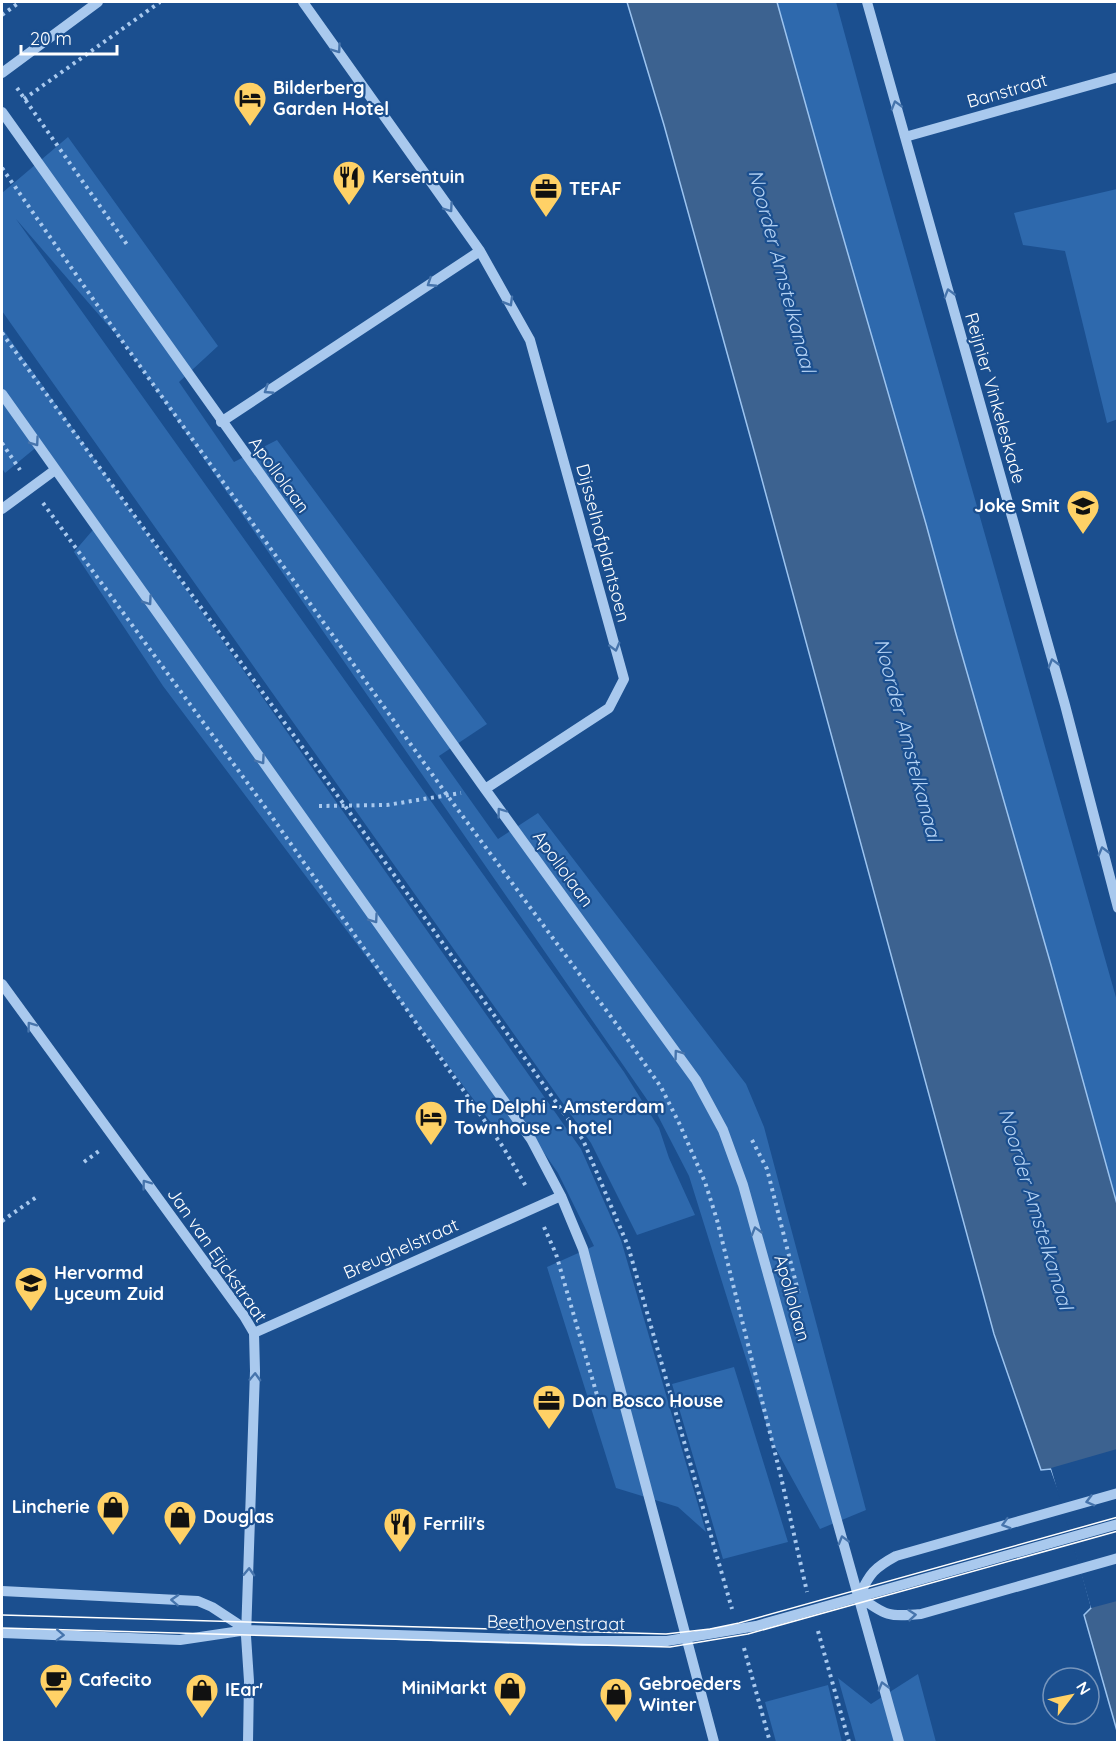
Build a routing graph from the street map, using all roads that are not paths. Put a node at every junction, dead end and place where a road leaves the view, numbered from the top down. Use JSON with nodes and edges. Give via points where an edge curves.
{"nodes":[{"id":1,"x":98,"y":2,"type":"edge"},
{"id":2,"x":303,"y":2,"type":"edge"},
{"id":3,"x":867,"y":2,"type":"edge"},
{"id":4,"x":2,"y":73,"type":"edge"},
{"id":5,"x":1118,"y":77,"type":"edge"},
{"id":6,"x":2,"y":113,"type":"edge"},
{"id":7,"x":905,"y":137,"type":"junction"},
{"id":8,"x":480,"y":251,"type":"junction"},
{"id":9,"x":2,"y":394,"type":"edge"},
{"id":10,"x":221,"y":422,"type":"junction"},
{"id":11,"x":56,"y":470,"type":"junction"},
{"id":12,"x":2,"y":509,"type":"edge"},
{"id":13,"x":485,"y":789,"type":"junction"},
{"id":14,"x":1118,"y":908,"type":"edge"},
{"id":15,"x":2,"y":984,"type":"edge"},
{"id":16,"x":561,"y":1196,"type":"junction"},
{"id":17,"x":254,"y":1333,"type":"junction"},
{"id":18,"x":1118,"y":1493,"type":"edge"},
{"id":19,"x":1118,"y":1524,"type":"edge"},
{"id":20,"x":1118,"y":1558,"type":"edge"},
{"id":21,"x":2,"y":1591,"type":"edge"},
{"id":22,"x":859,"y":1596,"type":"junction"},
{"id":23,"x":247,"y":1630,"type":"junction"},
{"id":24,"x":2,"y":1633,"type":"edge"},
{"id":25,"x":686,"y":1639,"type":"junction"},
{"id":26,"x":248,"y":1743,"type":"edge"},
{"id":27,"x":714,"y":1743,"type":"edge"},
{"id":28,"x":899,"y":1743,"type":"edge"}],
"edges":[{"from":1,"to":4,"type":"street"},
{"from":2,"to":8,"type":"street","name":"Dijsselhofplantsoen","one_way":true},
{"from":7,"to":3,"type":"street","name":"Reijnier Vinkeleskade","one_way":true},
{"from":5,"to":7,"type":"street","name":"Banstraat"},
{"from":6,"to":10,"type":"street","name":"Apollolaan"},
{"from":14,"to":7,"type":"street","name":"Reijnier Vinkeleskade","one_way":true},
{"from":8,"to":10,"type":"street","one_way":true},
{"from":8,"to":13,"type":"street","name":"Dijsselhofplantsoen","one_way":true,"via":[[530,340],[624,679],[609,708]]},
{"from":9,"to":11,"type":"street","one_way":true},
{"from":10,"to":13,"type":"street","name":"Apollolaan"},
{"from":11,"to":12,"type":"street"},
{"from":11,"to":16,"type":"street","one_way":true,"via":[[531,1139]]},
{"from":22,"to":13,"type":"street","name":"Apollolaan","one_way":true,"via":[[743,1185],[723,1131],[696,1080]]},
{"from":17,"to":15,"type":"street","name":"Jan van Eijckstraat","one_way":true},
{"from":16,"to":17,"type":"street","name":"Breughelstraat"},
{"from":16,"to":25,"type":"street","via":[[584,1249]]},
{"from":23,"to":17,"type":"street","name":"Jan van Eijckstraat","one_way":true},
{"from":18,"to":22,"type":"street","one_way":true,"via":[[896,1556],[869,1575]]},
{"from":19,"to":22,"type":"street","name":"Beethovenstraat"},
{"from":22,"to":20,"type":"street","one_way":true,"via":[[895,1616],[921,1614]]},
{"from":23,"to":21,"type":"street","one_way":true,"via":[[198,1601]]},
{"from":22,"to":25,"type":"street","name":"Beethovenstraat","via":[[756,1626]]},
{"from":28,"to":22,"type":"street","name":"Apollolaan","one_way":true},
{"from":24,"to":23,"type":"street","name":"Beethovenstraat","one_way":true,"via":[[180,1640]]},
{"from":23,"to":25,"type":"street","name":"Beethovenstraat","via":[[582,1641]]},
{"from":23,"to":26,"type":"street","name":"Jan van Eijckstraat"},
{"from":25,"to":27,"type":"street"}]}
